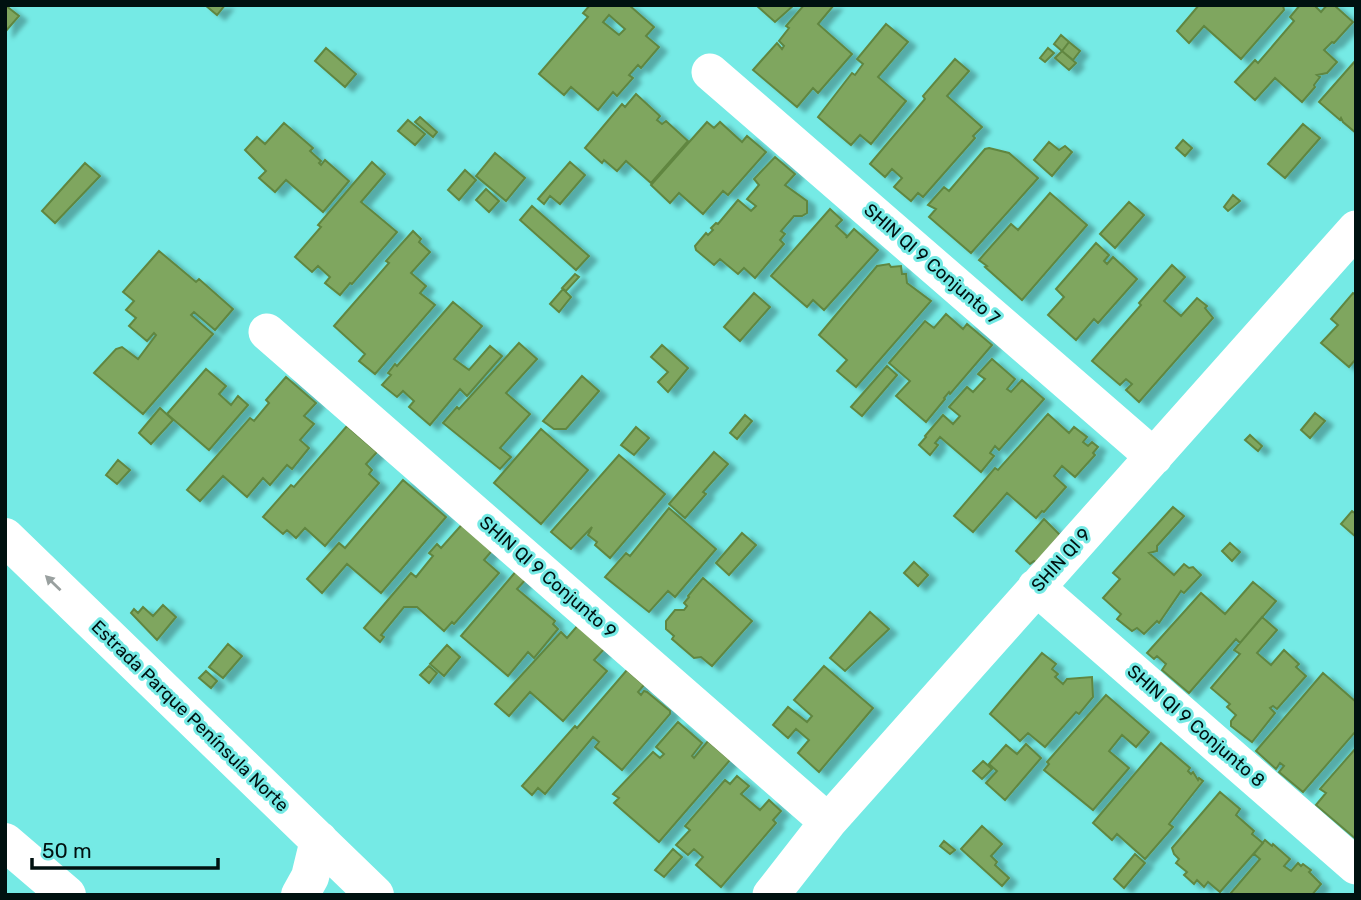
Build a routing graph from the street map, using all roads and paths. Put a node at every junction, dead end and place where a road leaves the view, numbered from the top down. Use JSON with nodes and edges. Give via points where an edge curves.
{"nodes":[{"id":1,"x":710,"y":72,"type":"dead end"},
{"id":2,"x":1356,"y":229,"type":"edge"},
{"id":3,"x":267,"y":332,"type":"dead end"},
{"id":4,"x":1154,"y":457,"type":"junction"},
{"id":5,"x":5,"y":537,"type":"edge"},
{"id":6,"x":1036,"y":587,"type":"junction"},
{"id":7,"x":828,"y":822,"type":"junction"},
{"id":8,"x":319,"y":840,"type":"junction"},
{"id":9,"x":12,"y":856,"type":"edge"},
{"id":10,"x":1356,"y":866,"type":"edge"},
{"id":11,"x":67,"y":895,"type":"edge"},
{"id":12,"x":300,"y":895,"type":"edge"},
{"id":13,"x":375,"y":895,"type":"edge"},
{"id":14,"x":771,"y":895,"type":"edge"}],
"edges":[{"from":1,"to":4,"type":"street","name":"SHIN QI 9 Conjunto 7"},
{"from":2,"to":4,"type":"street","name":"SHIN QI 9"},
{"from":3,"to":7,"type":"street","name":"SHIN QI 9 Conjunto 9"},
{"from":4,"to":6,"type":"street","name":"SHIN QI 9"},
{"from":8,"to":5,"type":"main road","name":"Estrada Parque Península Norte","one_way":true},
{"from":6,"to":7,"type":"street","name":"SHIN QI 9"},
{"from":6,"to":10,"type":"street","name":"SHIN QI 9 Conjunto 8"},
{"from":7,"to":14,"type":"street","name":"SHIN QI 9"},
{"from":8,"to":12,"type":"main road","via":[[310,877]]},
{"from":8,"to":13,"type":"main road","name":"Estrada Parque Península Norte"},
{"from":9,"to":11,"type":"main road"}]}
